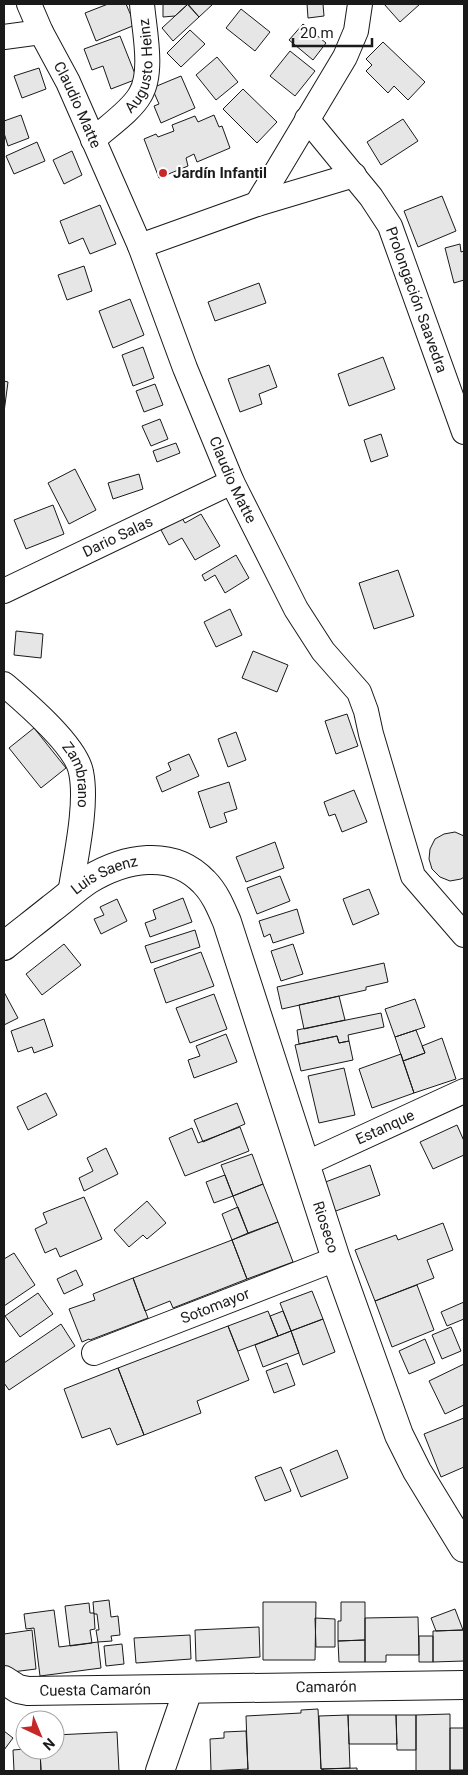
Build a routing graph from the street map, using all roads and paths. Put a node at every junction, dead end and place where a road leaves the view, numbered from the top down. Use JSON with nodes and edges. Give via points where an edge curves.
{"nodes":[{"id":1,"x":29,"y":4,"type":"edge"},
{"id":2,"x":142,"y":4,"type":"edge"},
{"id":3,"x":360,"y":4,"type":"edge"},
{"id":4,"x":41,"y":32,"type":"junction"},
{"id":5,"x":4,"y":36,"type":"edge"},
{"id":6,"x":307,"y":119,"type":"junction"},
{"id":7,"x":93,"y":140,"type":"junction"},
{"id":8,"x":354,"y":175,"type":"junction"},
{"id":9,"x":257,"y":204,"type":"junction"},
{"id":10,"x":140,"y":246,"type":"junction"},
{"id":11,"x":464,"y":432,"type":"edge"},
{"id":12,"x":232,"y":482,"type":"junction"},
{"id":13,"x":4,"y":591,"type":"edge"},
{"id":14,"x":4,"y":684,"type":"edge"},
{"id":15,"x":70,"y":894,"type":"junction"},
{"id":16,"x":214,"y":894,"type":"joint"},
{"id":17,"x":464,"y":935,"type":"edge"},
{"id":18,"x":4,"y":946,"type":"edge"},
{"id":19,"x":464,"y":1091,"type":"edge"},
{"id":20,"x":305,"y":1164,"type":"junction"},
{"id":21,"x":336,"y":1259,"type":"junction"},
{"id":22,"x":94,"y":1353,"type":"dead end"},
{"id":23,"x":464,"y":1548,"type":"edge"},
{"id":24,"x":4,"y":1680,"type":"edge"},
{"id":25,"x":464,"y":1685,"type":"edge"},
{"id":26,"x":188,"y":1690,"type":"junction"},
{"id":27,"x":160,"y":1771,"type":"edge"}],
"edges":[{"from":1,"to":4,"type":"street","name":"Claudio Matte"},
{"from":2,"to":7,"type":"street","name":"Augusto Heinz","via":[[147,67],[144,88],[134,103]]},
{"from":3,"to":6,"type":"street","via":[[356,31],[345,58]]},
{"from":4,"to":5,"type":"street"},
{"from":4,"to":7,"type":"street","name":"Claudio Matte","via":[[68,82]]},
{"from":6,"to":8,"type":"street","name":"Prolongación Saavedra"},
{"from":6,"to":9,"type":"street"},
{"from":7,"to":10,"type":"street","name":"Claudio Matte"},
{"from":8,"to":9,"type":"street"},
{"from":8,"to":11,"type":"street","name":"Prolongación Saavedra","via":[[390,226]]},
{"from":9,"to":10,"type":"street"},
{"from":10,"to":12,"type":"street","name":"Claudio Matte"},
{"from":12,"to":13,"type":"street","name":"Dario Salas"},
{"from":12,"to":17,"type":"street","name":"Claudio Matte","via":[[296,609],[323,651],[359,692],[413,876]]},
{"from":14,"to":15,"type":"street","name":"Zambrano","via":[[55,731],[81,771],[83,808]]},
{"from":15,"to":16,"type":"main road","name":"Luis Saenz","via":[[106,870],[148,859],[178,864],[193,872]]},
{"from":15,"to":18,"type":"main road","name":"Luis Saenz"},
{"from":16,"to":20,"type":"main road","name":"Rioseco","via":[[227,922]]},
{"from":19,"to":20,"type":"street","name":"Estanque"},
{"from":20,"to":21,"type":"main road","name":"Rioseco"},
{"from":21,"to":22,"type":"street","name":"Sotomayor"},
{"from":21,"to":23,"type":"main road","name":"Rioseco","via":[[403,1444]]},
{"from":24,"to":26,"type":"main road","name":"Cuesta Camarón","via":[[28,1691]]},
{"from":25,"to":26,"type":"main road","name":"Camarón"},
{"from":26,"to":27,"type":"main road"}]}
